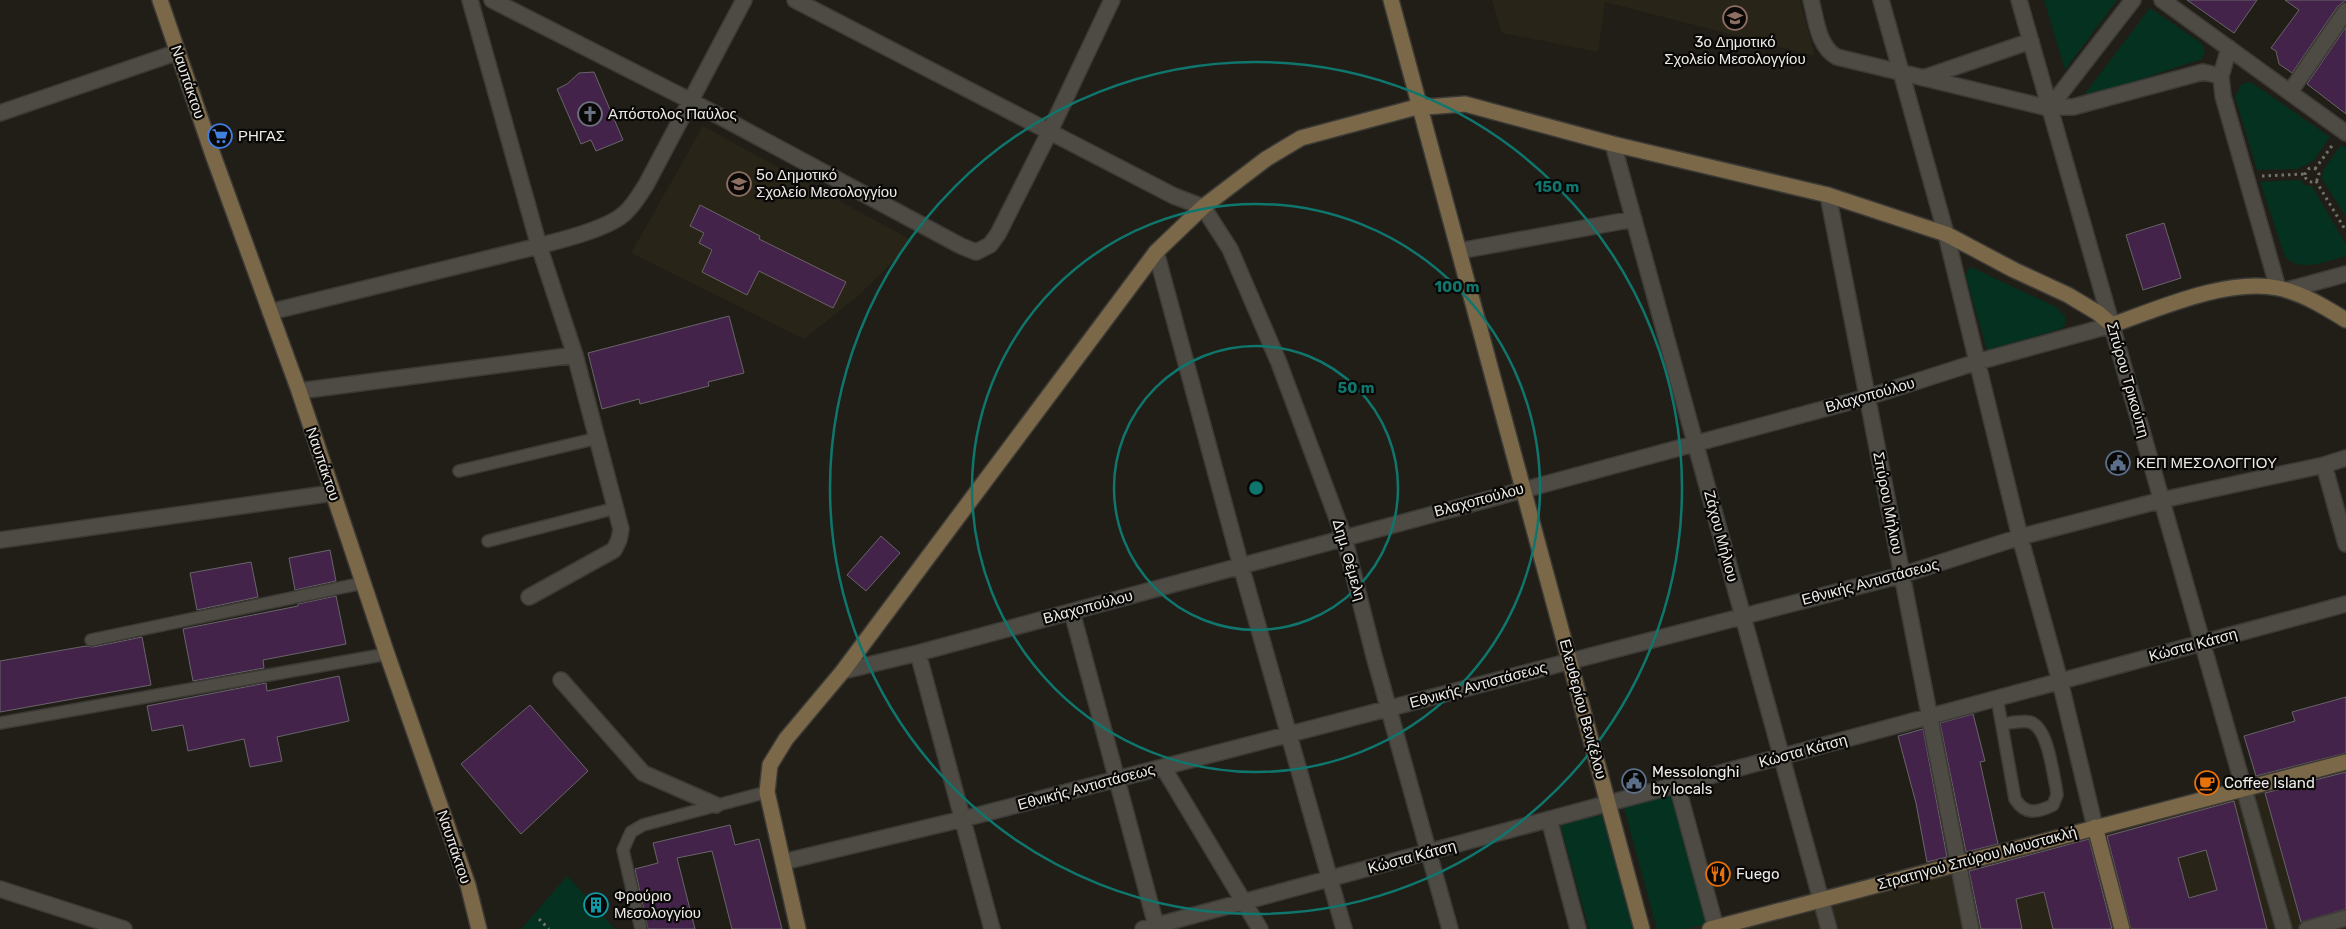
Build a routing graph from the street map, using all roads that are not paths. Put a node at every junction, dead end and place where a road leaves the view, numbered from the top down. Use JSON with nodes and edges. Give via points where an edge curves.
{"nodes":[{"id":1,"x":160,"y":0,"type":"edge"},
{"id":2,"x":470,"y":0,"type":"edge"},
{"id":3,"x":492,"y":0,"type":"edge"},
{"id":4,"x":744,"y":0,"type":"edge"},
{"id":5,"x":795,"y":0,"type":"edge"},
{"id":6,"x":1112,"y":0,"type":"edge"},
{"id":7,"x":1391,"y":0,"type":"edge"},
{"id":8,"x":1811,"y":0,"type":"edge"},
{"id":9,"x":1881,"y":0,"type":"edge"},
{"id":10,"x":2019,"y":0,"type":"edge"},
{"id":11,"x":2133,"y":0,"type":"edge"},
{"id":12,"x":2162,"y":0,"type":"edge"},
{"id":13,"x":2346,"y":10,"type":"edge"},
{"id":14,"x":2031,"y":41,"type":"junction"},
{"id":15,"x":2229,"y":48,"type":"junction"},
{"id":16,"x":178,"y":52,"type":"junction"},
{"id":17,"x":1901,"y":73,"type":"junction"},
{"id":18,"x":2221,"y":76,"type":"junction"},
{"id":19,"x":1923,"y":78,"type":"junction"},
{"id":20,"x":2290,"y":92,"type":"junction"},
{"id":21,"x":691,"y":101,"type":"junction"},
{"id":22,"x":1420,"y":107,"type":"junction"},
{"id":23,"x":2050,"y":107,"type":"junction"},
{"id":24,"x":0,"y":113,"type":"edge"},
{"id":25,"x":1050,"y":131,"type":"junction"},
{"id":26,"x":2344,"y":132,"type":"edge"},
{"id":27,"x":1613,"y":144,"type":"junction"},
{"id":28,"x":1828,"y":194,"type":"junction"},
{"id":29,"x":1204,"y":208,"type":"junction"},
{"id":30,"x":1634,"y":219,"type":"junction"},
{"id":31,"x":1946,"y":234,"type":"junction"},
{"id":32,"x":539,"y":246,"type":"junction"},
{"id":33,"x":1459,"y":251,"type":"junction"},
{"id":34,"x":1156,"y":252,"type":"junction"},
{"id":35,"x":2346,"y":274,"type":"edge"},
{"id":36,"x":2282,"y":289,"type":"junction"},
{"id":37,"x":270,"y":312,"type":"junction"},
{"id":38,"x":2346,"y":320,"type":"edge"},
{"id":39,"x":2112,"y":325,"type":"junction"},
{"id":40,"x":575,"y":355,"type":"junction"},
{"id":41,"x":1977,"y":362,"type":"junction"},
{"id":42,"x":299,"y":391,"type":"junction"},
{"id":43,"x":1868,"y":397,"type":"junction"},
{"id":44,"x":598,"y":438,"type":"junction"},
{"id":45,"x":1695,"y":443,"type":"junction"},
{"id":46,"x":2346,"y":458,"type":"edge"},
{"id":47,"x":2324,"y":465,"type":"junction"},
{"id":48,"x":459,"y":471,"type":"dead end"},
{"id":49,"x":1523,"y":488,"type":"junction"},
{"id":50,"x":333,"y":492,"type":"junction"},
{"id":51,"x":2162,"y":500,"type":"junction"},
{"id":52,"x":616,"y":508,"type":"junction"},
{"id":53,"x":1344,"y":536,"type":"junction"},
{"id":54,"x":2020,"y":537,"type":"junction"},
{"id":55,"x":0,"y":540,"type":"edge"},
{"id":56,"x":488,"y":541,"type":"dead end"},
{"id":57,"x":2346,"y":544,"type":"edge"},
{"id":58,"x":1241,"y":566,"type":"junction"},
{"id":59,"x":1902,"y":575,"type":"junction"},
{"id":60,"x":363,"y":583,"type":"junction"},
{"id":61,"x":529,"y":597,"type":"dead end"},
{"id":62,"x":2346,"y":604,"type":"edge"},
{"id":63,"x":1072,"y":612,"type":"junction"},
{"id":64,"x":1743,"y":616,"type":"junction"},
{"id":65,"x":90,"y":640,"type":"dead end"},
{"id":66,"x":2203,"y":642,"type":"junction"},
{"id":67,"x":918,"y":653,"type":"junction"},
{"id":68,"x":387,"y":654,"type":"junction"},
{"id":69,"x":1570,"y":661,"type":"junction"},
{"id":70,"x":844,"y":671,"type":"junction"},
{"id":71,"x":561,"y":680,"type":"dead end"},
{"id":72,"x":2060,"y":681,"type":"junction"},
{"id":73,"x":1997,"y":698,"type":"junction"},
{"id":74,"x":1388,"y":708,"type":"junction"},
{"id":75,"x":1930,"y":717,"type":"junction"},
{"id":76,"x":0,"y":723,"type":"edge"},
{"id":77,"x":2002,"y":724,"type":"junction"},
{"id":78,"x":1289,"y":735,"type":"junction"},
{"id":79,"x":1781,"y":756,"type":"junction"},
{"id":80,"x":2346,"y":762,"type":"edge"},
{"id":81,"x":1163,"y":767,"type":"junction"},
{"id":82,"x":1117,"y":779,"type":"junction"},
{"id":83,"x":1677,"y":785,"type":"junction"},
{"id":84,"x":2245,"y":788,"type":"junction"},
{"id":85,"x":767,"y":792,"type":"junction"},
{"id":86,"x":1608,"y":803,"type":"junction"},
{"id":87,"x":716,"y":805,"type":"junction"},
{"id":88,"x":1549,"y":819,"type":"junction"},
{"id":89,"x":963,"y":820,"type":"junction"},
{"id":90,"x":2095,"y":827,"type":"junction"},
{"id":91,"x":1430,"y":852,"type":"junction"},
{"id":92,"x":783,"y":862,"type":"junction"},
{"id":93,"x":1958,"y":862,"type":"junction"},
{"id":94,"x":1329,"y":879,"type":"junction"},
{"id":95,"x":0,"y":889,"type":"edge"},
{"id":96,"x":1821,"y":900,"type":"junction"},
{"id":97,"x":1244,"y":902,"type":"junction"},
{"id":98,"x":2346,"y":918,"type":"edge"},
{"id":99,"x":1152,"y":928,"type":"edge"},
{"id":100,"x":1713,"y":928,"type":"edge"},
{"id":101,"x":124,"y":929,"type":"edge"},
{"id":102,"x":479,"y":929,"type":"edge"},
{"id":103,"x":641,"y":929,"type":"edge"},
{"id":104,"x":798,"y":929,"type":"edge"},
{"id":105,"x":992,"y":929,"type":"edge"},
{"id":106,"x":1260,"y":929,"type":"edge"},
{"id":107,"x":1344,"y":929,"type":"edge"},
{"id":108,"x":1450,"y":929,"type":"edge"},
{"id":109,"x":1578,"y":929,"type":"edge"},
{"id":110,"x":1642,"y":929,"type":"edge"},
{"id":111,"x":1829,"y":929,"type":"edge"},
{"id":112,"x":1971,"y":929,"type":"edge"},
{"id":113,"x":2122,"y":929,"type":"edge"},
{"id":114,"x":2284,"y":929,"type":"edge"},
{"id":115,"x":2307,"y":929,"type":"edge"}],
"edges":[{"from":1,"to":16,"type":"street","name":"Ναυπάκτου"},
{"from":2,"to":32,"type":"street"},
{"from":3,"to":21,"type":"street"},
{"from":4,"to":21,"type":"street"},
{"from":5,"to":25,"type":"street"},
{"from":6,"to":25,"type":"street"},
{"from":7,"to":22,"type":"street","name":"Ελευθερίου Βενιζέλου"},
{"from":8,"to":17,"type":"street","via":[[1828,52]]},
{"from":9,"to":17,"type":"street"},
{"from":10,"to":14,"type":"street","name":"Σπύρου Τρικούπη"},
{"from":11,"to":23,"type":"street"},
{"from":12,"to":15,"type":"street"},
{"from":13,"to":20,"type":"street"},
{"from":14,"to":19,"type":"street"},
{"from":14,"to":23,"type":"street","name":"Σπύρου Τρικούπη"},
{"from":15,"to":18,"type":"street"},
{"from":15,"to":20,"type":"street"},
{"from":16,"to":24,"type":"street"},
{"from":16,"to":37,"type":"street","name":"Ναυπάκτου"},
{"from":17,"to":19,"type":"street"},
{"from":17,"to":31,"type":"street"},
{"from":18,"to":23,"type":"street","via":[[2203,72],[2073,108]]},
{"from":18,"to":36,"type":"street","via":[[2226,110],[2244,177]]},
{"from":19,"to":23,"type":"street"},
{"from":20,"to":26,"type":"street"},
{"from":21,"to":25,"type":"street","via":[[976,252],[995,239]]},
{"from":21,"to":32,"type":"street","via":[[646,185],[626,212],[600,226]]},
{"from":22,"to":27,"type":"street","via":[[1471,105]]},
{"from":22,"to":29,"type":"street","via":[[1301,138],[1266,159]]},
{"from":22,"to":33,"type":"street","name":"Ελευθερίου Βενιζέλου"},
{"from":23,"to":39,"type":"street","name":"Σπύρου Τρικούπη"},
{"from":25,"to":29,"type":"street","via":[[1174,196]]},
{"from":27,"to":28,"type":"street"},
{"from":27,"to":30,"type":"street","name":"Ζάχου Μήλιου"},
{"from":28,"to":31,"type":"street"},
{"from":28,"to":43,"type":"street","name":"Σπύρου Μήλιου"},
{"from":29,"to":34,"type":"street"},
{"from":29,"to":53,"type":"street","name":"Δημ. Θέμελη","via":[[1230,249],[1266,331]]},
{"from":30,"to":33,"type":"street"},
{"from":30,"to":45,"type":"street","name":"Ζάχου Μήλιου"},
{"from":31,"to":39,"type":"street","via":[[2068,295],[2098,312]]},
{"from":31,"to":41,"type":"street"},
{"from":32,"to":37,"type":"street"},
{"from":32,"to":40,"type":"street"},
{"from":33,"to":49,"type":"street","name":"Ελευθερίου Βενιζέλου"},
{"from":34,"to":58,"type":"street"},
{"from":34,"to":70,"type":"street"},
{"from":35,"to":36,"type":"street"},
{"from":36,"to":38,"type":"street","via":[[2317,303]]},
{"from":36,"to":39,"type":"street","via":[[2254,285],[2219,291]]},
{"from":37,"to":42,"type":"street","name":"Ναυπάκτου"},
{"from":39,"to":41,"type":"street","name":"Βλαχοπούλου"},
{"from":39,"to":51,"type":"street","name":"Σπύρου Τρικούπη"},
{"from":40,"to":42,"type":"street"},
{"from":40,"to":44,"type":"street"},
{"from":41,"to":43,"type":"street","name":"Βλαχοπούλου"},
{"from":41,"to":54,"type":"street"},
{"from":42,"to":50,"type":"street","name":"Ναυπάκτου"},
{"from":43,"to":45,"type":"street","name":"Βλαχοπούλου"},
{"from":43,"to":59,"type":"street","name":"Σπύρου Μήλιου"},
{"from":44,"to":48,"type":"lane"},
{"from":44,"to":52,"type":"street"},
{"from":45,"to":49,"type":"street","name":"Βλαχοπούλου"},
{"from":45,"to":64,"type":"street","name":"Ζάχου Μήλιου"},
{"from":46,"to":47,"type":"street","name":"Εθνικής Αντιστάσεως"},
{"from":47,"to":51,"type":"street","name":"Εθνικής Αντιστάσεως"},
{"from":47,"to":57,"type":"street"},
{"from":49,"to":53,"type":"street","name":"Βλαχοπούλου"},
{"from":49,"to":69,"type":"street","name":"Ελευθερίου Βενιζέλου"},
{"from":50,"to":55,"type":"street"},
{"from":50,"to":60,"type":"street","name":"Ναυπάκτου"},
{"from":51,"to":54,"type":"street","name":"Εθνικής Αντιστάσεως"},
{"from":51,"to":66,"type":"street","name":"Σπύρου Τρικούπη"},
{"from":52,"to":56,"type":"lane"},
{"from":52,"to":61,"type":"street","via":[[621,530],[614,550]]},
{"from":53,"to":58,"type":"street","name":"Βλαχοπούλου"},
{"from":53,"to":74,"type":"street","name":"Δημ. Θέμελη"},
{"from":54,"to":59,"type":"street","name":"Εθνικής Αντιστάσεως"},
{"from":54,"to":72,"type":"street"},
{"from":58,"to":63,"type":"street","name":"Βλαχοπούλου"},
{"from":58,"to":78,"type":"street"},
{"from":59,"to":64,"type":"street","name":"Εθνικής Αντιστάσεως"},
{"from":59,"to":75,"type":"street","name":"Σπύρου Μήλιου"},
{"from":60,"to":65,"type":"lane"},
{"from":60,"to":68,"type":"street","name":"Ναυπάκτου"},
{"from":62,"to":66,"type":"street","name":"Κώστα Κάτση"},
{"from":63,"to":67,"type":"street","name":"Βλαχοπούλου"},
{"from":63,"to":82,"type":"street"},
{"from":64,"to":69,"type":"street","name":"Εθνικής Αντιστάσεως"},
{"from":64,"to":79,"type":"street","name":"Ζάχου Μήλιου"},
{"from":66,"to":72,"type":"street","name":"Κώστα Κάτση"},
{"from":66,"to":84,"type":"street","name":"Σπύρου Τρικούπη"},
{"from":67,"to":70,"type":"street","name":"Βλαχοπούλου"},
{"from":67,"to":89,"type":"street"},
{"from":68,"to":76,"type":"lane"},
{"from":68,"to":102,"type":"street","name":"Ναυπάκτου","via":[[468,885]]},
{"from":69,"to":74,"type":"street","name":"Εθνικής Αντιστάσεως"},
{"from":69,"to":86,"type":"street","name":"Ελευθερίου Βενιζέλου"},
{"from":70,"to":85,"type":"street","via":[[786,739],[770,765]]},
{"from":71,"to":87,"type":"street","via":[[643,773]]},
{"from":72,"to":73,"type":"street","name":"Κώστα Κάτση"},
{"from":72,"to":90,"type":"street"},
{"from":73,"to":75,"type":"street","name":"Κώστα Κάτση"},
{"from":73,"to":77,"type":"lane"},
{"from":74,"to":78,"type":"street","name":"Εθνικής Αντιστάσεως"},
{"from":74,"to":91,"type":"street","name":"Δημ. Θέμελη"},
{"from":75,"to":79,"type":"street","name":"Κώστα Κάτση"},
{"from":75,"to":93,"type":"street","name":"Σπύρου Μήλιου"},
{"from":77,"to":77,"type":"lane","via":[[2028,722],[2040,730],[2056,787],[2053,805],[2033,812],[2025,811],[2015,799]]},
{"from":78,"to":81,"type":"street","name":"Εθνικής Αντιστάσεως"},
{"from":78,"to":94,"type":"street"},
{"from":79,"to":83,"type":"street","name":"Κώστα Κάτση"},
{"from":79,"to":96,"type":"street","name":"Ζάχου Μήλιου"},
{"from":80,"to":84,"type":"street","name":"Στρατηγού Σπύρου Μουστακλή"},
{"from":81,"to":82,"type":"street","name":"Εθνικής Αντιστάσεως"},
{"from":81,"to":97,"type":"street"},
{"from":82,"to":89,"type":"street","name":"Εθνικής Αντιστάσεως"},
{"from":82,"to":99,"type":"street"},
{"from":83,"to":86,"type":"street","name":"Κώστα Κάτση"},
{"from":83,"to":100,"type":"street"},
{"from":84,"to":90,"type":"street","name":"Στρατηγού Σπύρου Μουστακλή"},
{"from":84,"to":114,"type":"street","name":"Σπύρου Τρικούπη"},
{"from":85,"to":87,"type":"lane"},
{"from":85,"to":92,"type":"street"},
{"from":86,"to":88,"type":"street","name":"Κώστα Κάτση"},
{"from":86,"to":110,"type":"street","name":"Ελευθερίου Βενιζέλου"},
{"from":87,"to":103,"type":"lane","via":[[643,825],[631,832],[623,850]]},
{"from":88,"to":91,"type":"street","name":"Κώστα Κάτση"},
{"from":88,"to":109,"type":"street"},
{"from":89,"to":92,"type":"street","name":"Εθνικής Αντιστάσεως"},
{"from":89,"to":105,"type":"street"},
{"from":90,"to":93,"type":"street","name":"Στρατηγού Σπύρου Μουστακλή"},
{"from":90,"to":113,"type":"street"},
{"from":91,"to":94,"type":"street","name":"Κώστα Κάτση"},
{"from":91,"to":108,"type":"street","name":"Δημ. Θέμελη"},
{"from":92,"to":104,"type":"street"},
{"from":93,"to":96,"type":"street","name":"Στρατηγού Σπύρου Μουστακλή"},
{"from":93,"to":112,"type":"street","name":"Σπύρου Μήλιου"},
{"from":94,"to":97,"type":"street","name":"Κώστα Κάτση"},
{"from":94,"to":107,"type":"street"},
{"from":95,"to":101,"type":"street"},
{"from":96,"to":100,"type":"street","name":"Στρατηγού Σπύρου Μουστακλή"},
{"from":96,"to":111,"type":"street","name":"Ζάχου Μήλιου"},
{"from":97,"to":99,"type":"street","name":"Κώστα Κάτση"},
{"from":97,"to":106,"type":"street"},
{"from":98,"to":115,"type":"street"}]}
